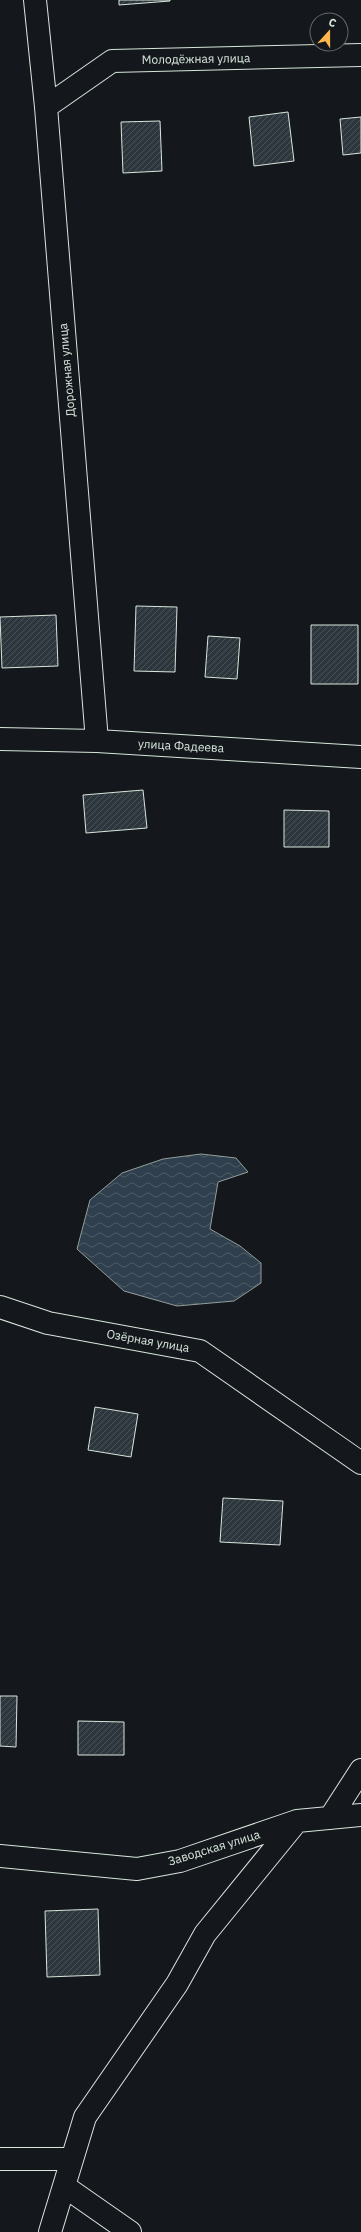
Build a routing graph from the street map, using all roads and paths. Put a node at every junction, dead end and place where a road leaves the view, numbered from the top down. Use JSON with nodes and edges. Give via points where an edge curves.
{"nodes":[{"id":1,"x":35,"y":0,"type":"edge"},
{"id":2,"x":361,"y":55,"type":"edge"},
{"id":3,"x":46,"y":107,"type":"junction"},
{"id":4,"x":0,"y":739,"type":"edge"},
{"id":5,"x":97,"y":741,"type":"junction"},
{"id":6,"x":361,"y":757,"type":"edge"},
{"id":7,"x":0,"y":1307,"type":"edge"},
{"id":8,"x":361,"y":1463,"type":"edge"},
{"id":9,"x":361,"y":1770,"type":"edge"},
{"id":10,"x":361,"y":1815,"type":"edge"},
{"id":11,"x":330,"y":1818,"type":"junction"},
{"id":12,"x":297,"y":1821,"type":"junction"},
{"id":13,"x":0,"y":1856,"type":"edge"},
{"id":14,"x":0,"y":2159,"type":"edge"},
{"id":15,"x":72,"y":2159,"type":"junction"},
{"id":16,"x":64,"y":2186,"type":"junction"},
{"id":17,"x":50,"y":2232,"type":"edge"},
{"id":18,"x":130,"y":2232,"type":"edge"}],
"edges":[{"from":1,"to":3,"type":"street","name":"Дорожная улица"},
{"from":2,"to":3,"type":"street","name":"Молодёжная улица","via":[[112,61]]},
{"from":3,"to":5,"type":"street","name":"Дорожная улица"},
{"from":4,"to":5,"type":"street","name":"улица Фадеева"},
{"from":5,"to":6,"type":"street","name":"улица Фадеева"},
{"from":7,"to":8,"type":"street","name":"Озёрная улица","via":[[48,1323],[200,1351]]},
{"from":9,"to":11,"type":"street"},
{"from":10,"to":11,"type":"street","name":"Заводская улица"},
{"from":11,"to":12,"type":"street","name":"Заводская улица"},
{"from":12,"to":13,"type":"street","name":"Заводская улица","via":[[180,1861],[137,1869]]},
{"from":12,"to":15,"type":"street","via":[[205,1934],[176,1984],[85,2117]]},
{"from":14,"to":15,"type":"street"},
{"from":15,"to":16,"type":"street"},
{"from":16,"to":17,"type":"street"},
{"from":16,"to":18,"type":"street"}]}
